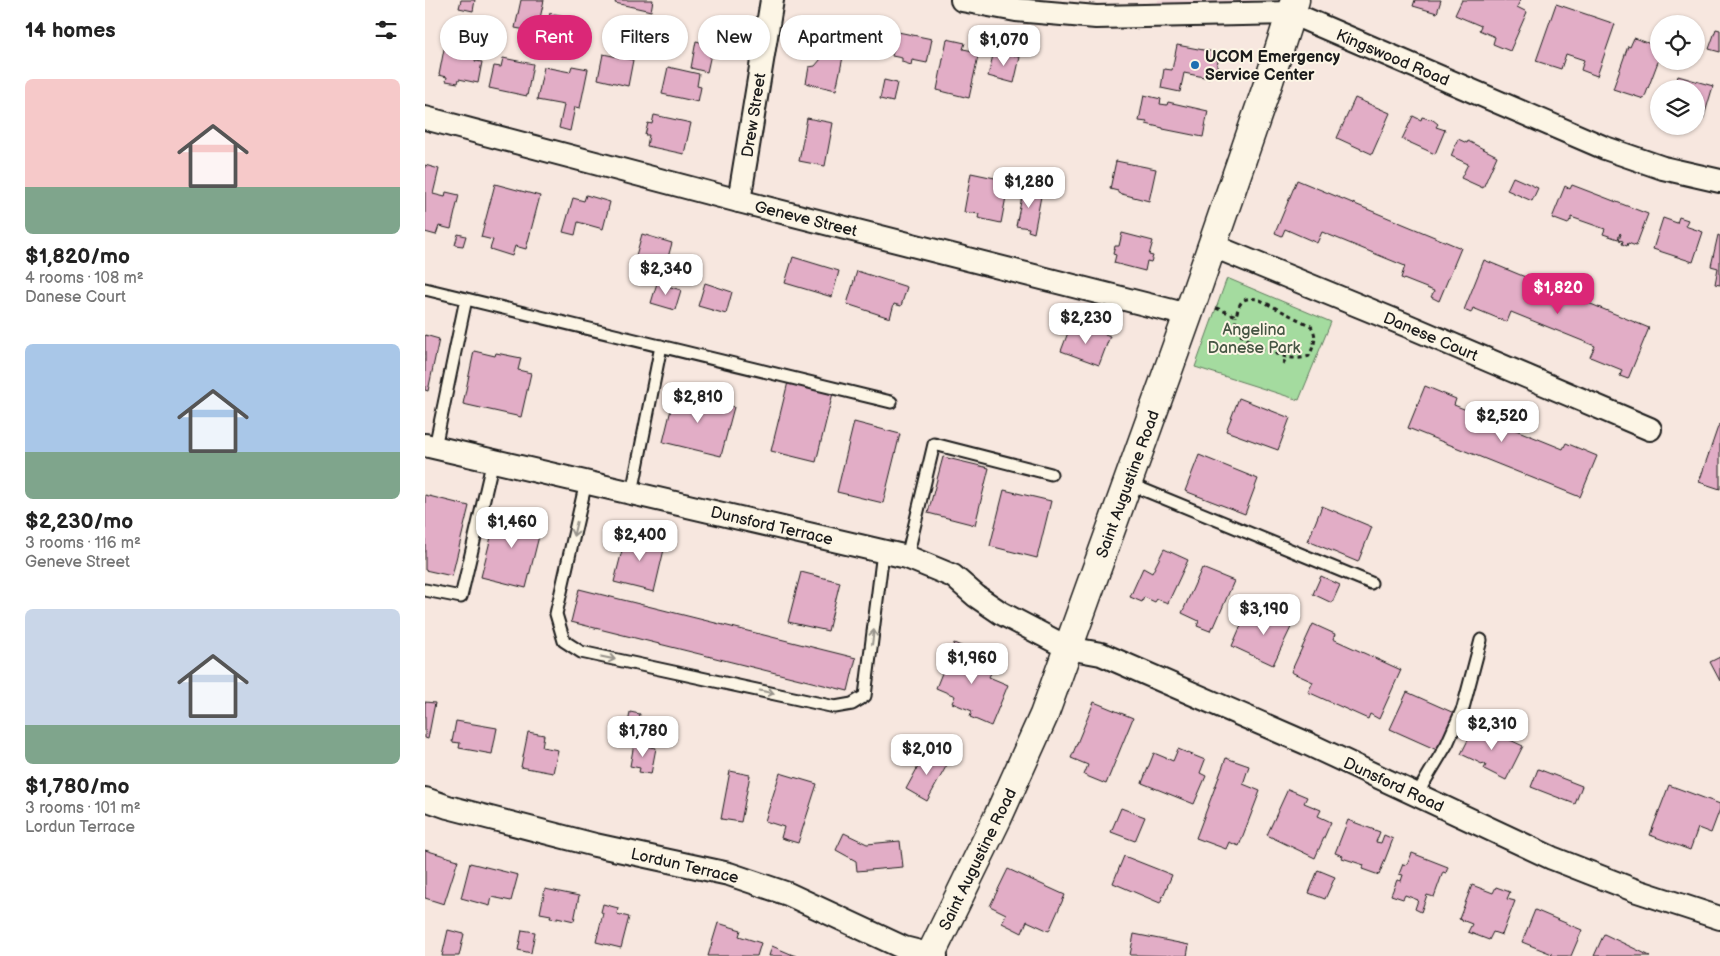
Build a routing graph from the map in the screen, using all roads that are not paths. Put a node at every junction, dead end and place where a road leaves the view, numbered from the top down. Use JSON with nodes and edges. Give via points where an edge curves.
{"nodes":[{"id":1,"x":772,"y":0,"type":"edge"},
{"id":2,"x":962,"y":0,"type":"edge"},
{"id":3,"x":1293,"y":7,"type":"edge"},
{"id":4,"x":425,"y":118,"type":"edge"},
{"id":5,"x":1720,"y":182,"type":"edge"},
{"id":6,"x":739,"y":201,"type":"junction"},
{"id":7,"x":1211,"y":245,"type":"junction"},
{"id":8,"x":425,"y":289,"type":"edge"},
{"id":9,"x":466,"y":299,"type":"junction"},
{"id":10,"x":1200,"y":311,"type":"junction"},
{"id":11,"x":661,"y":346,"type":"junction"},
{"id":12,"x":891,"y":402,"type":"dead end"},
{"id":13,"x":1650,"y":429,"type":"dead end"},
{"id":14,"x":430,"y":446,"type":"edge"},
{"id":15,"x":493,"y":460,"type":"junction"},
{"id":16,"x":1051,"y":474,"type":"dead end"},
{"id":17,"x":585,"y":482,"type":"junction"},
{"id":18,"x":1127,"y":483,"type":"junction"},
{"id":19,"x":632,"y":493,"type":"junction"},
{"id":20,"x":883,"y":552,"type":"junction"},
{"id":21,"x":907,"y":557,"type":"junction"},
{"id":22,"x":1371,"y":582,"type":"dead end"},
{"id":23,"x":425,"y":590,"type":"edge"},
{"id":24,"x":1481,"y":640,"type":"dead end"},
{"id":25,"x":1068,"y":648,"type":"junction"},
{"id":26,"x":1417,"y":794,"type":"junction"},
{"id":27,"x":425,"y":799,"type":"edge"},
{"id":28,"x":1720,"y":918,"type":"edge"},
{"id":29,"x":932,"y":956,"type":"edge"}],
"edges":[{"from":1,"to":6,"type":"street","name":"Drew Street"},
{"from":2,"to":3,"type":"street","name":"Kingswood Road","via":[[1016,10],[1096,17]]},
{"from":3,"to":5,"type":"street","name":"Kingswood Road","via":[[1605,148],[1663,168]]},
{"from":3,"to":7,"type":"main road","name":"Saint Augustine Road"},
{"from":4,"to":6,"type":"street","name":"Geneve Street"},
{"from":6,"to":10,"type":"street","name":"Geneve Street"},
{"from":7,"to":10,"type":"main road","name":"Saint Augustine Road"},
{"from":7,"to":13,"type":"street","name":"Danese Court"},
{"from":8,"to":9,"type":"lane"},
{"from":9,"to":11,"type":"lane"},
{"from":9,"to":14,"type":"lane"},
{"from":10,"to":18,"type":"main road","name":"Saint Augustine Road"},
{"from":11,"to":12,"type":"lane"},
{"from":11,"to":19,"type":"lane"},
{"from":14,"to":15,"type":"street","name":"Dunsford Terrace"},
{"from":15,"to":17,"type":"street","name":"Dunsford Terrace"},
{"from":15,"to":23,"type":"lane","via":[[461,597]]},
{"from":16,"to":21,"type":"lane","via":[[935,444]]},
{"from":17,"to":19,"type":"street","name":"Dunsford Terrace"},
{"from":17,"to":20,"type":"lane","one_way":true,"via":[[556,614],[564,641],[581,652],[835,706],[852,704],[865,696]]},
{"from":18,"to":22,"type":"lane"},
{"from":18,"to":25,"type":"main road","name":"Saint Augustine Road"},
{"from":19,"to":20,"type":"street","name":"Dunsford Terrace"},
{"from":20,"to":21,"type":"street","name":"Dunsford Terrace"},
{"from":21,"to":25,"type":"street","name":"Dunsford Terrace","via":[[953,576],[1001,613]]},
{"from":24,"to":26,"type":"lane","via":[[1463,708],[1447,744]]},
{"from":25,"to":26,"type":"street","name":"Dunsford Road","via":[[1101,654]]},
{"from":25,"to":29,"type":"main road","name":"Saint Augustine Road","via":[[1044,715]]},
{"from":26,"to":28,"type":"street","name":"Dunsford Road","via":[[1553,858],[1634,890]]},
{"from":27,"to":29,"type":"street","name":"Lordun Terrace","via":[[595,845],[729,874],[788,894],[904,948]]}]}
